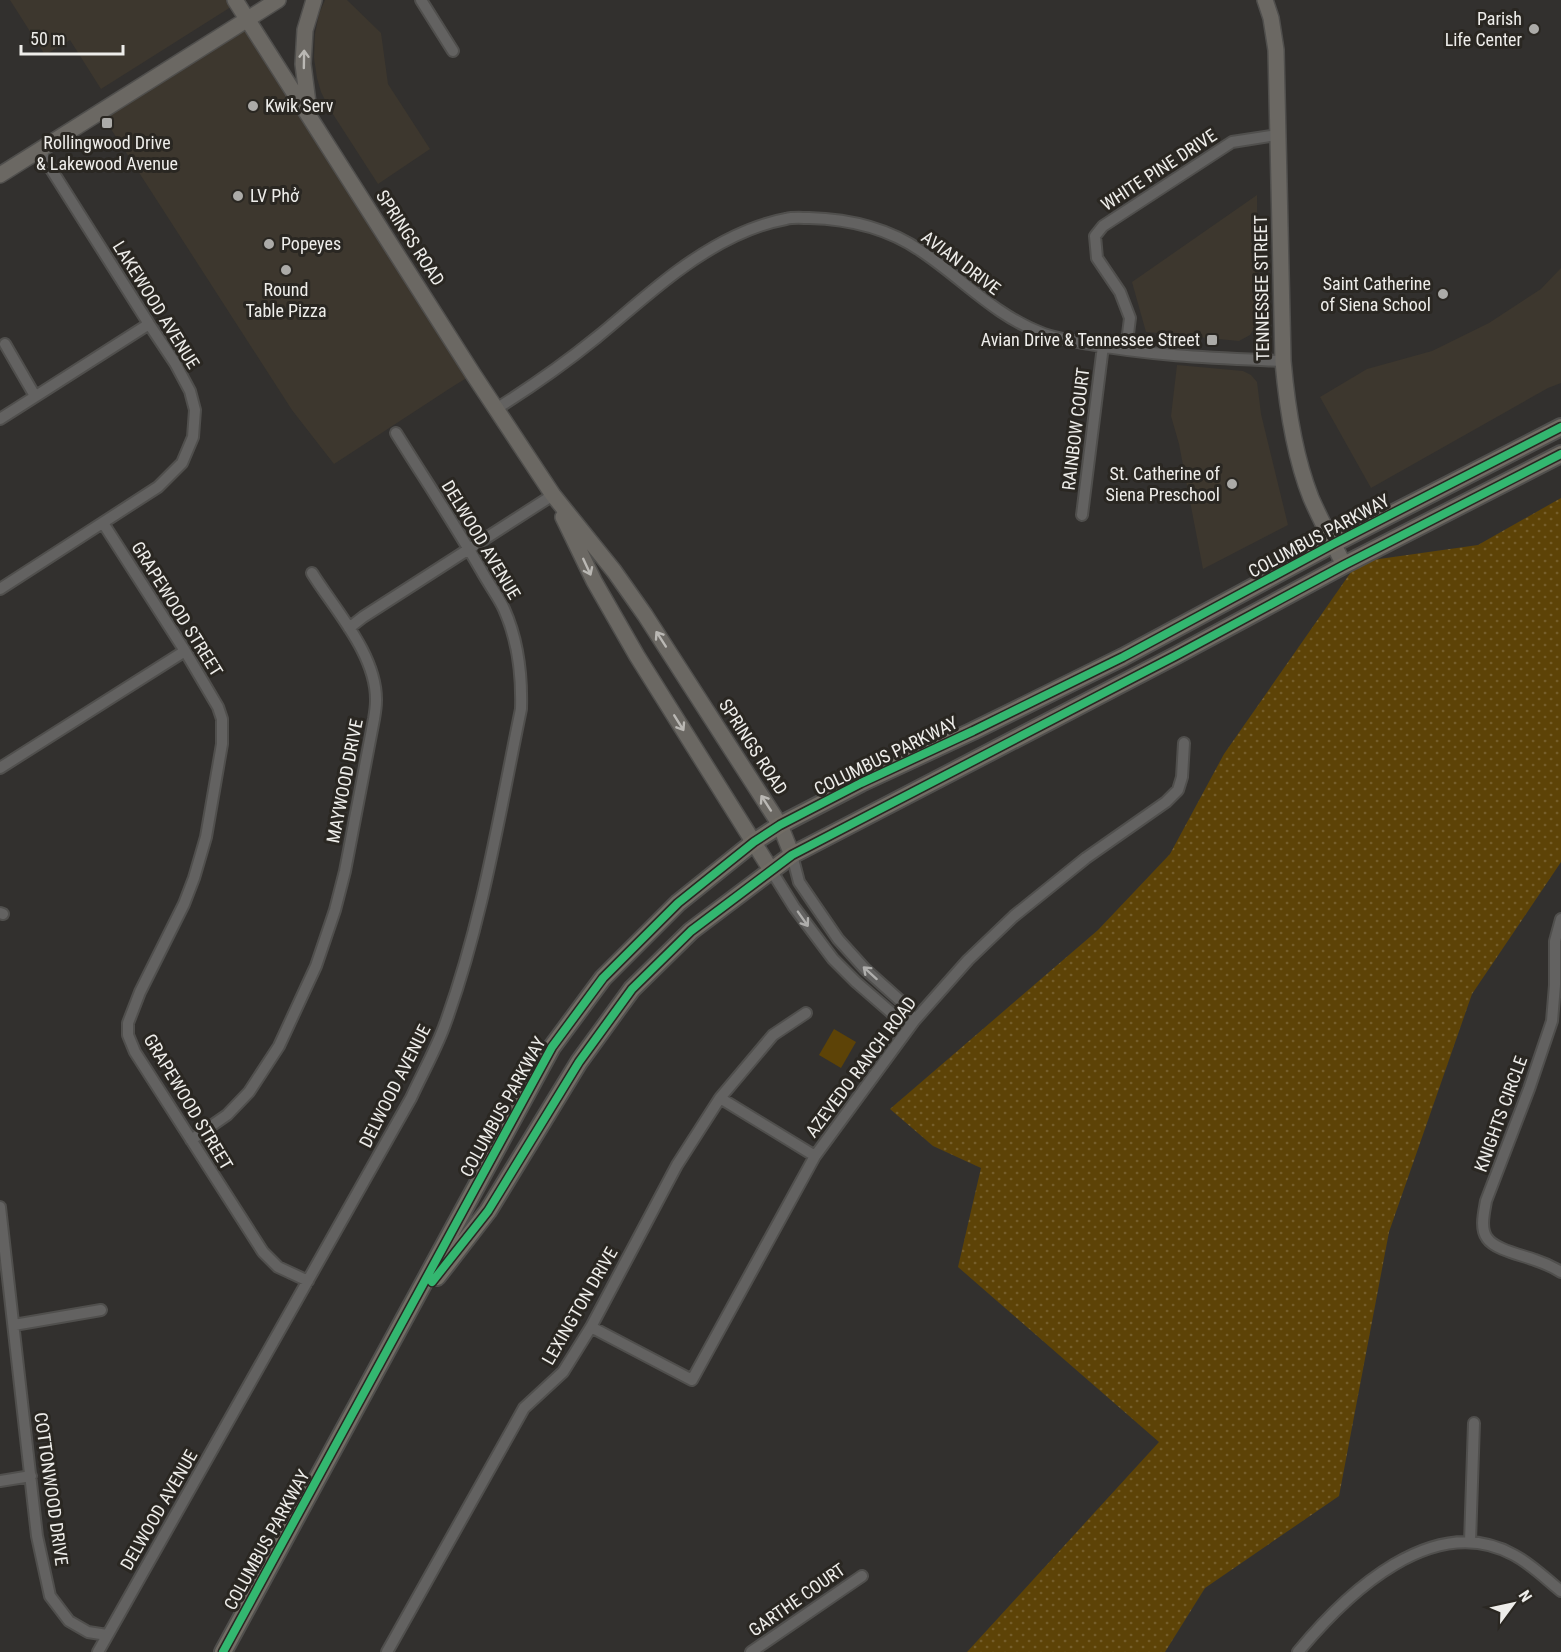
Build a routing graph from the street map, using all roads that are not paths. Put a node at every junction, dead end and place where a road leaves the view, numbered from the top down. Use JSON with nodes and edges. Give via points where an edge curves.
{"nodes":[{"id":1,"x":235,"y":0,"type":"edge"},
{"id":2,"x":278,"y":0,"type":"edge"},
{"id":3,"x":314,"y":0,"type":"edge"},
{"id":4,"x":421,"y":0,"type":"edge"},
{"id":5,"x":1264,"y":0,"type":"edge"},
{"id":6,"x":247,"y":19,"type":"junction"},
{"id":7,"x":453,"y":51,"type":"dead end"},
{"id":8,"x":310,"y":117,"type":"junction"},
{"id":9,"x":1277,"y":135,"type":"junction"},
{"id":10,"x":39,"y":150,"type":"junction"},
{"id":11,"x":0,"y":175,"type":"edge"},
{"id":12,"x":149,"y":324,"type":"junction"},
{"id":13,"x":5,"y":344,"type":"dead end"},
{"id":14,"x":1103,"y":346,"type":"junction"},
{"id":15,"x":1126,"y":350,"type":"junction"},
{"id":16,"x":1283,"y":361,"type":"junction"},
{"id":17,"x":35,"y":396,"type":"junction"},
{"id":18,"x":496,"y":409,"type":"junction"},
{"id":19,"x":0,"y":418,"type":"edge"},
{"id":20,"x":1561,"y":427,"type":"edge"},
{"id":21,"x":396,"y":433,"type":"dead end"},
{"id":22,"x":1561,"y":454,"type":"edge"},
{"id":23,"x":553,"y":495,"type":"junction"},
{"id":24,"x":1082,"y":515,"type":"dead end"},
{"id":25,"x":103,"y":523,"type":"junction"},
{"id":26,"x":1333,"y":544,"type":"junction"},
{"id":27,"x":469,"y":549,"type":"junction"},
{"id":28,"x":1344,"y":565,"type":"junction"},
{"id":29,"x":312,"y":573,"type":"dead end"},
{"id":30,"x":0,"y":590,"type":"edge"},
{"id":31,"x":349,"y":628,"type":"junction"},
{"id":32,"x":185,"y":651,"type":"junction"},
{"id":33,"x":1184,"y":743,"type":"dead end"},
{"id":34,"x":0,"y":768,"type":"edge"},
{"id":35,"x":780,"y":825,"type":"junction"},
{"id":36,"x":754,"y":842,"type":"junction"},
{"id":37,"x":792,"y":855,"type":"junction"},
{"id":38,"x":771,"y":870,"type":"junction"},
{"id":39,"x":1561,"y":919,"type":"edge"},
{"id":40,"x":806,"y":1013,"type":"dead end"},
{"id":41,"x":914,"y":1021,"type":"junction"},
{"id":42,"x":720,"y":1098,"type":"junction"},
{"id":43,"x":191,"y":1140,"type":"junction"},
{"id":44,"x":815,"y":1156,"type":"junction"},
{"id":45,"x":0,"y":1207,"type":"edge"},
{"id":46,"x":1561,"y":1272,"type":"edge"},
{"id":47,"x":308,"y":1281,"type":"junction"},
{"id":48,"x":101,"y":1310,"type":"dead end"},
{"id":49,"x":406,"y":1315,"type":"junction"},
{"id":50,"x":14,"y":1325,"type":"junction"},
{"id":51,"x":591,"y":1326,"type":"junction"},
{"id":52,"x":1474,"y":1423,"type":"dead end"},
{"id":53,"x":31,"y":1476,"type":"junction"},
{"id":54,"x":0,"y":1481,"type":"edge"},
{"id":55,"x":1470,"y":1542,"type":"junction"},
{"id":56,"x":862,"y":1576,"type":"dead end"},
{"id":57,"x":1561,"y":1591,"type":"edge"},
{"id":58,"x":107,"y":1635,"type":"junction"},
{"id":59,"x":98,"y":1652,"type":"edge"},
{"id":60,"x":223,"y":1652,"type":"edge"},
{"id":61,"x":387,"y":1652,"type":"edge"},
{"id":62,"x":751,"y":1652,"type":"edge"},
{"id":63,"x":1298,"y":1652,"type":"edge"}],
"edges":[{"from":1,"to":6,"type":"main road","name":"SPRINGS ROAD"},
{"from":2,"to":6,"type":"main road"},
{"from":8,"to":3,"type":"main road","one_way":true,"via":[[303,64],[305,30]]},
{"from":4,"to":7,"type":"street"},
{"from":5,"to":9,"type":"main road","name":"TENNESSEE STREET","via":[[1276,50]]},
{"from":6,"to":8,"type":"main road","name":"SPRINGS ROAD"},
{"from":6,"to":10,"type":"main road"},
{"from":8,"to":18,"type":"main road","name":"SPRINGS ROAD"},
{"from":9,"to":15,"type":"street","name":"WHITE PINE DRIVE","via":[[1232,142],[1103,226],[1095,236],[1097,258],[1120,292],[1130,318]]},
{"from":9,"to":16,"type":"main road","name":"TENNESSEE STREET"},
{"from":10,"to":11,"type":"main road"},
{"from":10,"to":12,"type":"street","name":"LAKEWOOD AVENUE"},
{"from":12,"to":17,"type":"street"},
{"from":12,"to":25,"type":"street","name":"LAKEWOOD AVENUE","via":[[190,391],[195,410],[193,437],[182,463],[158,488]]},
{"from":13,"to":17,"type":"street"},
{"from":14,"to":15,"type":"street","name":"AVIAN DRIVE"},
{"from":14,"to":18,"type":"street","name":"AVIAN DRIVE","via":[[1046,335],[1017,322],[920,250],[884,231],[823,218],[788,218],[735,236],[704,252],[594,340]]},
{"from":14,"to":24,"type":"street","name":"RAINBOW COURT"},
{"from":15,"to":16,"type":"street","name":"AVIAN DRIVE"},
{"from":16,"to":26,"type":"main road","name":"TENNESSEE STREET","via":[[1296,449],[1311,497]]},
{"from":17,"to":19,"type":"street"},
{"from":18,"to":23,"type":"main road","name":"SPRINGS ROAD"},
{"from":20,"to":26,"type":"main road","name":"COLUMBUS PARKWAY"},
{"from":21,"to":27,"type":"street","name":"DELWOOD AVENUE"},
{"from":22,"to":28,"type":"main road","name":"COLUMBUS PARKWAY"},
{"from":23,"to":27,"type":"street"},
{"from":35,"to":23,"type":"main road","name":"SPRINGS ROAD","one_way":true,"via":[[645,615]]},
{"from":23,"to":36,"type":"main road","name":"SPRINGS ROAD","one_way":true,"via":[[594,582]]},
{"from":25,"to":30,"type":"street","name":"LAKEWOOD AVENUE"},
{"from":25,"to":32,"type":"street","name":"GRAPEWOOD STREET"},
{"from":26,"to":28,"type":"main road","name":"TENNESSEE STREET"},
{"from":26,"to":35,"type":"main road","name":"COLUMBUS PARKWAY","via":[[1123,657]]},
{"from":27,"to":31,"type":"street"},
{"from":27,"to":47,"type":"street","name":"DELWOOD AVENUE","via":[[504,610],[515,642],[522,687],[484,894],[434,1049],[411,1098]]},
{"from":28,"to":37,"type":"main road","name":"COLUMBUS PARKWAY"},
{"from":29,"to":31,"type":"street","name":"MAYWOOD DRIVE"},
{"from":31,"to":43,"type":"street","name":"MAYWOOD DRIVE","via":[[366,656],[376,699],[335,910],[316,966],[279,1046],[249,1092],[227,1116]]},
{"from":32,"to":34,"type":"street"},
{"from":32,"to":43,"type":"street","name":"GRAPEWOOD STREET","via":[[218,707],[222,744],[206,837],[194,878],[140,992],[128,1023],[128,1035]]},
{"from":33,"to":41,"type":"street","name":"AZEVEDO RANCH ROAD","via":[[1178,790],[1014,916]]},
{"from":35,"to":36,"type":"main road","name":"COLUMBUS PARKWAY"},
{"from":35,"to":37,"type":"main road","name":"SPRINGS ROAD"},
{"from":36,"to":38,"type":"main road","name":"SPRINGS ROAD"},
{"from":36,"to":49,"type":"main road","name":"COLUMBUS PARKWAY","via":[[678,903],[603,978],[552,1047]]},
{"from":37,"to":38,"type":"main road","name":"COLUMBUS PARKWAY"},
{"from":41,"to":37,"type":"street","name":"SPRINGS ROAD","one_way":true,"via":[[904,1004],[838,939],[799,882]]},
{"from":38,"to":41,"type":"street","name":"SPRINGS ROAD","one_way":true,"via":[[833,959],[894,1015]]},
{"from":38,"to":49,"type":"main road","name":"COLUMBUS PARKWAY","via":[[691,932],[632,989],[579,1062],[488,1211]]},
{"from":39,"to":46,"type":"street","name":"KNIGHTS CIRCLE","via":[[1555,942],[1552,1021],[1483,1217],[1487,1238],[1498,1247]]},
{"from":40,"to":42,"type":"street","name":"LEXINGTON DRIVE","via":[[772,1035]]},
{"from":41,"to":44,"type":"street","name":"AZEVEDO RANCH ROAD"},
{"from":42,"to":44,"type":"street"},
{"from":42,"to":51,"type":"street","name":"LEXINGTON DRIVE","via":[[677,1165]]},
{"from":43,"to":47,"type":"street","name":"GRAPEWOOD STREET","via":[[263,1252],[278,1267]]},
{"from":44,"to":51,"type":"street","name":"AZEVEDO RANCH ROAD","via":[[692,1380]]},
{"from":45,"to":50,"type":"street","name":"COTTONWOOD DRIVE"},
{"from":47,"to":58,"type":"street","name":"DELWOOD AVENUE"},
{"from":48,"to":50,"type":"street"},
{"from":49,"to":60,"type":"main road","name":"COLUMBUS PARKWAY"},
{"from":50,"to":53,"type":"street","name":"COTTONWOOD DRIVE"},
{"from":51,"to":61,"type":"street","name":"LEXINGTON DRIVE","via":[[563,1372],[524,1408]]},
{"from":52,"to":55,"type":"street"},
{"from":53,"to":54,"type":"street"},
{"from":53,"to":58,"type":"street","name":"COTTONWOOD DRIVE","via":[[37,1536],[50,1596],[69,1621],[88,1632]]},
{"from":55,"to":57,"type":"street","via":[[1513,1554]]},
{"from":55,"to":63,"type":"street","via":[[1431,1548],[1382,1570],[1343,1602]]},
{"from":56,"to":62,"type":"street","name":"GARTHE COURT"},
{"from":58,"to":59,"type":"street","name":"DELWOOD AVENUE"}]}
